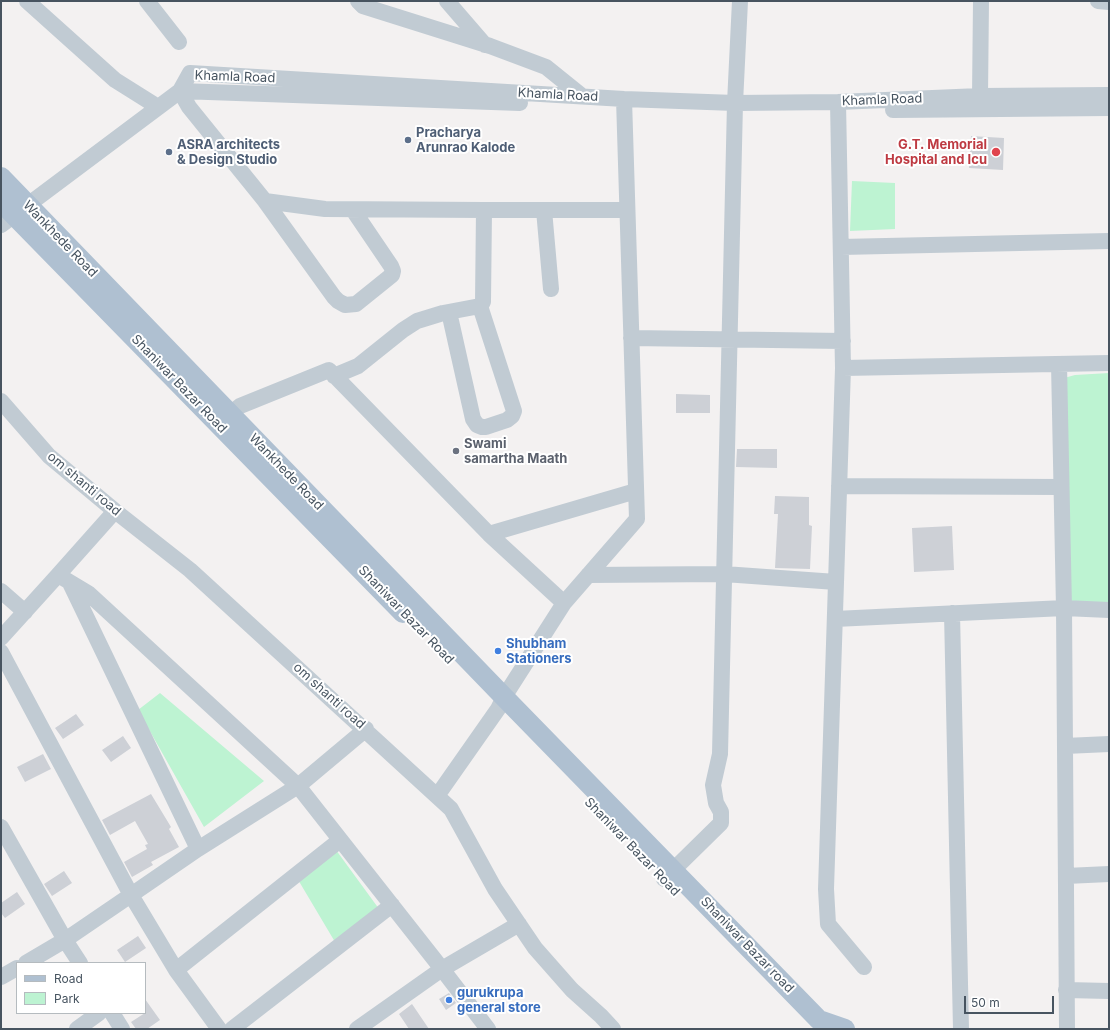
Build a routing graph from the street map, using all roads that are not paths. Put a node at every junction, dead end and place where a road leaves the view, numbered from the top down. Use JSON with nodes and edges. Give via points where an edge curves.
{"nodes":[{"id":1,"x":27,"y":1,"type":"edge"},
{"id":2,"x":147,"y":1,"type":"edge"},
{"id":3,"x":358,"y":1,"type":"edge"},
{"id":4,"x":447,"y":1,"type":"edge"},
{"id":5,"x":740,"y":1,"type":"edge"},
{"id":6,"x":981,"y":1,"type":"edge"},
{"id":7,"x":1098,"y":1,"type":"edge"},
{"id":8,"x":1109,"y":2,"type":"edge"},
{"id":9,"x":179,"y":42,"type":"dead end"},
{"id":10,"x":485,"y":45,"type":"junction"},
{"id":11,"x":180,"y":91,"type":"junction"},
{"id":12,"x":1109,"y":95,"type":"edge"},
{"id":13,"x":582,"y":96,"type":"junction"},
{"id":14,"x":980,"y":96,"type":"junction"},
{"id":15,"x":624,"y":102,"type":"junction"},
{"id":16,"x":735,"y":106,"type":"junction"},
{"id":17,"x":838,"y":106,"type":"junction"},
{"id":18,"x":158,"y":107,"type":"junction"},
{"id":19,"x":1109,"y":108,"type":"edge"},
{"id":20,"x":1,"y":177,"type":"edge"},
{"id":21,"x":265,"y":201,"type":"junction"},
{"id":22,"x":353,"y":210,"type":"junction"},
{"id":23,"x":484,"y":210,"type":"junction"},
{"id":24,"x":544,"y":210,"type":"junction"},
{"id":25,"x":627,"y":210,"type":"junction"},
{"id":26,"x":11,"y":212,"type":"edge"},
{"id":27,"x":1109,"y":241,"type":"edge"},
{"id":28,"x":841,"y":247,"type":"junction"},
{"id":29,"x":551,"y":288,"type":"dead end"},
{"id":30,"x":481,"y":304,"type":"junction"},
{"id":31,"x":449,"y":312,"type":"junction"},
{"id":32,"x":631,"y":338,"type":"junction"},
{"id":33,"x":730,"y":339,"type":"junction"},
{"id":34,"x":843,"y":341,"type":"junction"},
{"id":35,"x":1059,"y":364,"type":"junction"},
{"id":36,"x":1109,"y":364,"type":"edge"},
{"id":37,"x":843,"y":368,"type":"junction"},
{"id":38,"x":334,"y":376,"type":"junction"},
{"id":39,"x":1,"y":401,"type":"edge"},
{"id":40,"x":519,"y":411,"type":"dead end"},
{"id":41,"x":230,"y":414,"type":"junction"},
{"id":42,"x":839,"y":486,"type":"junction"},
{"id":43,"x":1061,"y":487,"type":"junction"},
{"id":44,"x":636,"y":491,"type":"junction"},
{"id":45,"x":115,"y":511,"type":"junction"},
{"id":46,"x":489,"y":534,"type":"junction"},
{"id":47,"x":724,"y":574,"type":"junction"},
{"id":48,"x":588,"y":575,"type":"junction"},
{"id":49,"x":64,"y":579,"type":"junction"},
{"id":50,"x":836,"y":582,"type":"junction"},
{"id":51,"x":1,"y":591,"type":"edge"},
{"id":52,"x":564,"y":603,"type":"junction"},
{"id":53,"x":1064,"y":608,"type":"junction"},
{"id":54,"x":1109,"y":610,"type":"edge"},
{"id":55,"x":25,"y":612,"type":"junction"},
{"id":56,"x":952,"y":614,"type":"junction"},
{"id":57,"x":835,"y":619,"type":"junction"},
{"id":58,"x":1,"y":638,"type":"edge"},
{"id":59,"x":1,"y":652,"type":"edge"},
{"id":60,"x":501,"y":703,"type":"junction"},
{"id":61,"x":366,"y":729,"type":"junction"},
{"id":62,"x":1109,"y":744,"type":"edge"},
{"id":63,"x":1065,"y":746,"type":"junction"},
{"id":64,"x":298,"y":786,"type":"junction"},
{"id":65,"x":438,"y":796,"type":"junction"},
{"id":66,"x":1,"y":827,"type":"edge"},
{"id":67,"x":340,"y":840,"type":"junction"},
{"id":68,"x":198,"y":849,"type":"junction"},
{"id":69,"x":1109,"y":874,"type":"edge"},
{"id":70,"x":669,"y":875,"type":"junction"},
{"id":71,"x":1066,"y":876,"type":"junction"},
{"id":72,"x":131,"y":895,"type":"junction"},
{"id":73,"x":392,"y":905,"type":"junction"},
{"id":74,"x":519,"y":924,"type":"junction"},
{"id":75,"x":65,"y":940,"type":"junction"},
{"id":76,"x":28,"y":962,"type":"edge"},
{"id":77,"x":79,"y":962,"type":"edge"},
{"id":78,"x":864,"y":967,"type":"dead end"},
{"id":79,"x":16,"y":969,"type":"edge"},
{"id":80,"x":442,"y":969,"type":"junction"},
{"id":81,"x":176,"y":970,"type":"junction"},
{"id":82,"x":1,"y":977,"type":"edge"},
{"id":83,"x":1066,"y":990,"type":"junction"},
{"id":84,"x":1109,"y":991,"type":"edge"},
{"id":85,"x":99,"y":1014,"type":"edge"},
{"id":86,"x":113,"y":1014,"type":"edge"},
{"id":87,"x":1067,"y":1028,"type":"edge"},
{"id":88,"x":77,"y":1029,"type":"edge"},
{"id":89,"x":122,"y":1029,"type":"edge"},
{"id":90,"x":219,"y":1029,"type":"edge"},
{"id":91,"x":232,"y":1029,"type":"edge"},
{"id":92,"x":357,"y":1029,"type":"edge"},
{"id":93,"x":488,"y":1029,"type":"edge"},
{"id":94,"x":613,"y":1029,"type":"edge"},
{"id":95,"x":810,"y":1029,"type":"edge"},
{"id":96,"x":845,"y":1029,"type":"edge"},
{"id":97,"x":961,"y":1029,"type":"edge"}],
"edges":[{"from":1,"to":18,"type":"street","via":[[115,80]]},
{"from":2,"to":9,"type":"street"},
{"from":3,"to":10,"type":"street","via":[[363,6]]},
{"from":4,"to":10,"type":"street"},
{"from":5,"to":16,"type":"street"},
{"from":6,"to":14,"type":"street"},
{"from":7,"to":8,"type":"street"},
{"from":10,"to":13,"type":"street","via":[[546,67]]},
{"from":11,"to":13,"type":"street","name":"Khamla Road","via":[[190,73]]},
{"from":11,"to":15,"type":"street","name":"Khamla Road","via":[[412,100]]},
{"from":11,"to":18,"type":"street"},
{"from":11,"to":21,"type":"street","via":[[189,106]]},
{"from":12,"to":14,"type":"street","name":"Khamla Road"},
{"from":13,"to":15,"type":"street","name":"Khamla Road"},
{"from":14,"to":17,"type":"street","name":"Khamla Road"},
{"from":15,"to":16,"type":"street","name":"Khamla Road"},
{"from":15,"to":25,"type":"street"},
{"from":16,"to":17,"type":"street","name":"Khamla Road"},
{"from":16,"to":33,"type":"street"},
{"from":17,"to":19,"type":"street","name":"Khamla Road"},
{"from":17,"to":28,"type":"street"},
{"from":18,"to":26,"type":"street"},
{"from":20,"to":26,"type":"main road","name":"Wankhede Road"},
{"from":21,"to":22,"type":"street"},
{"from":21,"to":22,"type":"street","via":[[334,297],[345,304],[356,304],[392,275],[393,271]]},
{"from":22,"to":23,"type":"street"},
{"from":23,"to":24,"type":"street"},
{"from":23,"to":30,"type":"street"},
{"from":24,"to":25,"type":"street"},
{"from":24,"to":29,"type":"street"},
{"from":25,"to":32,"type":"street"},
{"from":26,"to":41,"type":"main road","name":"Wankhede Road"},
{"from":26,"to":60,"type":"main road","name":"Shaniwar Bazar Road"},
{"from":27,"to":28,"type":"street"},
{"from":28,"to":34,"type":"street"},
{"from":30,"to":31,"type":"street"},
{"from":30,"to":31,"type":"street","via":[[514,411],[507,420],[486,427],[477,425],[473,419]]},
{"from":30,"to":40,"type":"street","via":[[489,315]]},
{"from":31,"to":38,"type":"street","via":[[417,321],[358,366]]},
{"from":32,"to":33,"type":"street"},
{"from":32,"to":44,"type":"street"},
{"from":33,"to":34,"type":"street"},
{"from":33,"to":47,"type":"street"},
{"from":34,"to":37,"type":"street"},
{"from":35,"to":36,"type":"street"},
{"from":35,"to":37,"type":"street"},
{"from":35,"to":43,"type":"street"},
{"from":37,"to":42,"type":"street"},
{"from":38,"to":41,"type":"street","via":[[329,370],[240,406]]},
{"from":38,"to":46,"type":"street"},
{"from":39,"to":45,"type":"street","name":"om shanti road","via":[[49,456]]},
{"from":41,"to":60,"type":"main road","name":"Wankhede Road"},
{"from":42,"to":43,"type":"street"},
{"from":42,"to":50,"type":"street"},
{"from":43,"to":53,"type":"street"},
{"from":44,"to":46,"type":"street"},
{"from":44,"to":48,"type":"street","via":[[637,519]]},
{"from":45,"to":49,"type":"street"},
{"from":45,"to":61,"type":"street","name":"om shanti road","via":[[190,570]]},
{"from":46,"to":52,"type":"street"},
{"from":47,"to":48,"type":"street"},
{"from":47,"to":50,"type":"street"},
{"from":47,"to":70,"type":"street","via":[[720,754],[713,785],[716,803],[721,812],[721,823]]},
{"from":48,"to":52,"type":"street"},
{"from":49,"to":55,"type":"street"},
{"from":49,"to":64,"type":"street","via":[[88,593]]},
{"from":49,"to":68,"type":"street"},
{"from":50,"to":57,"type":"street"},
{"from":51,"to":55,"type":"street"},
{"from":52,"to":60,"type":"street"},
{"from":53,"to":54,"type":"street"},
{"from":53,"to":56,"type":"street"},
{"from":53,"to":63,"type":"street"},
{"from":55,"to":58,"type":"street"},
{"from":56,"to":57,"type":"street"},
{"from":56,"to":97,"type":"street"},
{"from":57,"to":78,"type":"street","via":[[826,889],[828,924]]},
{"from":59,"to":72,"type":"street"},
{"from":60,"to":65,"type":"street"},
{"from":60,"to":70,"type":"main road","name":"Shaniwar Bazar road"},
{"from":61,"to":64,"type":"street"},
{"from":61,"to":65,"type":"street","name":"om shanti road"},
{"from":62,"to":63,"type":"street"},
{"from":63,"to":71,"type":"street"},
{"from":64,"to":67,"type":"street"},
{"from":64,"to":68,"type":"street"},
{"from":65,"to":74,"type":"street","name":"om shanti road","via":[[451,808],[495,889]]},
{"from":66,"to":75,"type":"street"},
{"from":67,"to":73,"type":"street"},
{"from":67,"to":81,"type":"street"},
{"from":68,"to":72,"type":"street"},
{"from":69,"to":71,"type":"street"},
{"from":70,"to":95,"type":"main road","name":"Shaniwar Bazar Road"},
{"from":70,"to":96,"type":"main road","name":"Shaniwar Bazar road","via":[[819,1020]]},
{"from":71,"to":83,"type":"street"},
{"from":72,"to":75,"type":"street"},
{"from":72,"to":81,"type":"street"},
{"from":73,"to":80,"type":"street"},
{"from":73,"to":91,"type":"street"},
{"from":74,"to":80,"type":"street"},
{"from":74,"to":94,"type":"street","name":"om shanti road","via":[[535,948],[572,990]]},
{"from":75,"to":76,"type":"street"},
{"from":75,"to":77,"type":"street"},
{"from":79,"to":82,"type":"street"},
{"from":80,"to":92,"type":"street"},
{"from":80,"to":93,"type":"street"},
{"from":81,"to":90,"type":"street"},
{"from":83,"to":84,"type":"street"},
{"from":83,"to":87,"type":"street"},
{"from":85,"to":88,"type":"street"},
{"from":86,"to":89,"type":"street"}]}
